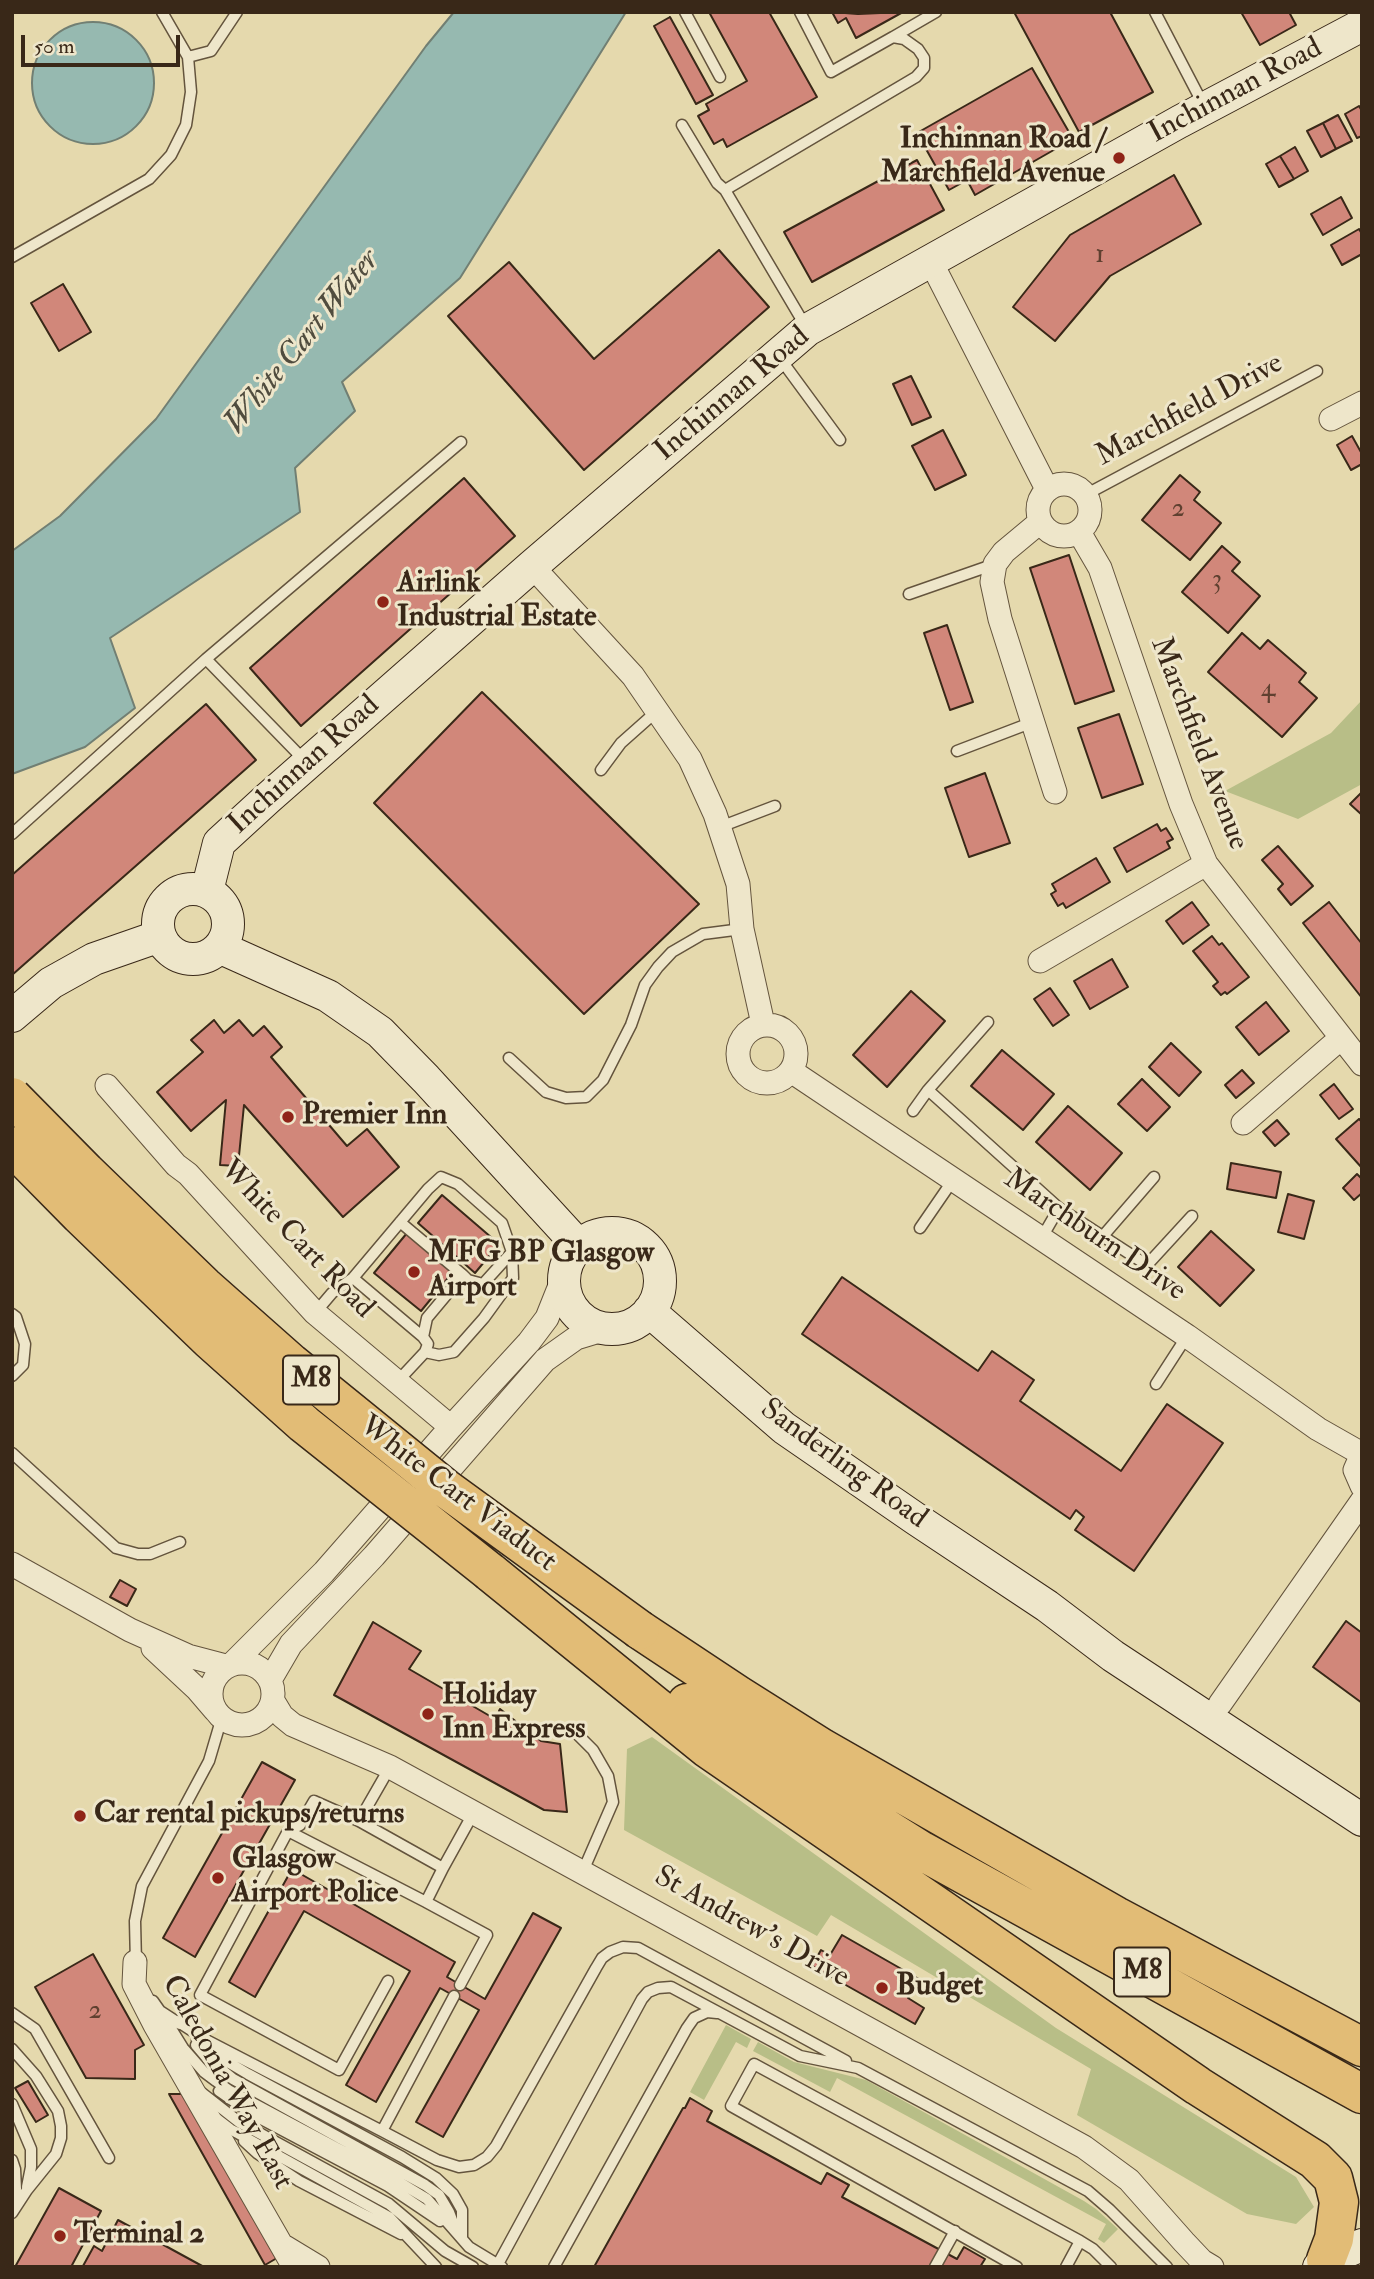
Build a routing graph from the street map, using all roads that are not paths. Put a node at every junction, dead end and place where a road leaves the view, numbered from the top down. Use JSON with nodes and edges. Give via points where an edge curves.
{"nodes":[{"id":1,"x":162,"y":12,"type":"edge"},
{"id":2,"x":237,"y":12,"type":"edge"},
{"id":3,"x":685,"y":12,"type":"edge"},
{"id":4,"x":800,"y":12,"type":"edge"},
{"id":5,"x":936,"y":12,"type":"edge"},
{"id":6,"x":1155,"y":12,"type":"edge"},
{"id":7,"x":1359,"y":21,"type":"edge"},
{"id":8,"x":893,"y":37,"type":"junction"},
{"id":9,"x":188,"y":57,"type":"junction"},
{"id":10,"x":720,"y":77,"type":"dead end"},
{"id":11,"x":1206,"y":109,"type":"junction"},
{"id":12,"x":682,"y":125,"type":"dead end"},
{"id":13,"x":725,"y":190,"type":"junction"},
{"id":14,"x":12,"y":257,"type":"edge"},
{"id":15,"x":930,"y":260,"type":"junction"},
{"id":16,"x":807,"y":330,"type":"junction"},
{"id":17,"x":777,"y":355,"type":"junction"},
{"id":18,"x":1317,"y":371,"type":"dead end"},
{"id":19,"x":1362,"y":403,"type":"edge"},
{"id":20,"x":1331,"y":419,"type":"dead end"},
{"id":21,"x":840,"y":440,"type":"dead end"},
{"id":22,"x":461,"y":442,"type":"dead end"},
{"id":23,"x":1047,"y":489,"type":"junction"},
{"id":24,"x":1085,"y":495,"type":"junction"},
{"id":25,"x":1040,"y":522,"type":"junction"},
{"id":26,"x":1079,"y":532,"type":"junction"},
{"id":27,"x":995,"y":564,"type":"junction"},
{"id":28,"x":532,"y":566,"type":"junction"},
{"id":29,"x":909,"y":594,"type":"dead end"},
{"id":30,"x":206,"y":659,"type":"junction"},
{"id":31,"x":657,"y":711,"type":"junction"},
{"id":32,"x":1033,"y":722,"type":"junction"},
{"id":33,"x":957,"y":751,"type":"dead end"},
{"id":34,"x":307,"y":763,"type":"junction"},
{"id":35,"x":601,"y":770,"type":"dead end"},
{"id":36,"x":1055,"y":792,"type":"dead end"},
{"id":37,"x":775,"y":806,"type":"dead end"},
{"id":38,"x":720,"y":827,"type":"junction"},
{"id":39,"x":12,"y":834,"type":"edge"},
{"id":40,"x":1206,"y":864,"type":"junction"},
{"id":41,"x":207,"y":891,"type":"junction"},
{"id":42,"x":742,"y":929,"type":"junction"},
{"id":43,"x":160,"y":936,"type":"junction"},
{"id":44,"x":221,"y":948,"type":"junction"},
{"id":45,"x":1040,"y":961,"type":"dead end"},
{"id":46,"x":12,"y":1016,"type":"edge"},
{"id":47,"x":988,"y":1022,"type":"dead end"},
{"id":48,"x":763,"y":1024,"type":"junction"},
{"id":49,"x":1341,"y":1038,"type":"junction"},
{"id":50,"x":509,"y":1058,"type":"dead end"},
{"id":51,"x":1362,"y":1064,"type":"edge"},
{"id":52,"x":790,"y":1071,"type":"junction"},
{"id":53,"x":107,"y":1086,"type":"dead end"},
{"id":54,"x":928,"y":1090,"type":"junction"},
{"id":55,"x":12,"y":1097,"type":"edge"},
{"id":56,"x":913,"y":1111,"type":"dead end"},
{"id":57,"x":1243,"y":1123,"type":"dead end"},
{"id":58,"x":12,"y":1146,"type":"edge"},
{"id":59,"x":1154,"y":1177,"type":"dead end"},
{"id":60,"x":953,"y":1180,"type":"junction"},
{"id":61,"x":1059,"y":1208,"type":"junction"},
{"id":62,"x":1192,"y":1216,"type":"dead end"},
{"id":63,"x":400,"y":1222,"type":"junction"},
{"id":64,"x":920,"y":1228,"type":"dead end"},
{"id":65,"x":1102,"y":1236,"type":"junction"},
{"id":66,"x":1041,"y":1239,"type":"junction"},
{"id":67,"x":579,"y":1245,"type":"junction"},
{"id":68,"x":512,"y":1252,"type":"junction"},
{"id":69,"x":565,"y":1273,"type":"junction"},
{"id":70,"x":353,"y":1278,"type":"junction"},
{"id":71,"x":466,"y":1278,"type":"junction"},
{"id":72,"x":649,"y":1311,"type":"junction"},
{"id":73,"x":316,"y":1313,"type":"junction"},
{"id":74,"x":13,"y":1317,"type":"edge"},
{"id":75,"x":609,"y":1328,"type":"junction"},
{"id":76,"x":1187,"y":1336,"type":"junction"},
{"id":77,"x":423,"y":1337,"type":"junction"},
{"id":78,"x":425,"y":1352,"type":"junction"},
{"id":79,"x":12,"y":1376,"type":"edge"},
{"id":80,"x":397,"y":1382,"type":"junction"},
{"id":81,"x":1156,"y":1384,"type":"dead end"},
{"id":82,"x":450,"y":1427,"type":"junction"},
{"id":83,"x":12,"y":1453,"type":"edge"},
{"id":84,"x":1362,"y":1454,"type":"edge"},
{"id":85,"x":1362,"y":1486,"type":"edge"},
{"id":86,"x":1362,"y":1501,"type":"edge"},
{"id":87,"x":180,"y":1542,"type":"dead end"},
{"id":88,"x":12,"y":1564,"type":"edge"},
{"id":89,"x":1047,"y":1606,"type":"junction"},
{"id":90,"x":130,"y":1630,"type":"junction"},
{"id":91,"x":229,"y":1665,"type":"junction"},
{"id":92,"x":271,"y":1690,"type":"junction"},
{"id":93,"x":1220,"y":1704,"type":"junction"},
{"id":94,"x":218,"y":1713,"type":"junction"},
{"id":95,"x":723,"y":1723,"type":"junction"},
{"id":96,"x":578,"y":1735,"type":"dead end"},
{"id":97,"x":390,"y":1767,"type":"junction"},
{"id":98,"x":1362,"y":1797,"type":"edge"},
{"id":99,"x":474,"y":1812,"type":"junction"},
{"id":100,"x":1362,"y":1820,"type":"edge"},
{"id":101,"x":359,"y":1821,"type":"junction"},
{"id":102,"x":288,"y":1831,"type":"junction"},
{"id":103,"x":443,"y":1868,"type":"junction"},
{"id":104,"x":583,"y":1871,"type":"junction"},
{"id":105,"x":426,"y":1902,"type":"junction"},
{"id":106,"x":1116,"y":1916,"type":"junction"},
{"id":107,"x":135,"y":1962,"type":"junction"},
{"id":108,"x":388,"y":1981,"type":"dead end"},
{"id":109,"x":460,"y":1985,"type":"dead end"},
{"id":110,"x":454,"y":1996,"type":"dead end"},
{"id":111,"x":160,"y":2011,"type":"junction"},
{"id":112,"x":12,"y":2012,"type":"edge"},
{"id":113,"x":720,"y":2013,"type":"junction"},
{"id":114,"x":177,"y":2021,"type":"junction"},
{"id":115,"x":1362,"y":2029,"type":"edge"},
{"id":116,"x":1362,"y":2047,"type":"edge"},
{"id":117,"x":12,"y":2049,"type":"edge"},
{"id":118,"x":858,"y":2068,"type":"junction"},
{"id":119,"x":195,"y":2076,"type":"junction"},
{"id":120,"x":1362,"y":2094,"type":"edge"},
{"id":121,"x":12,"y":2104,"type":"edge"},
{"id":122,"x":201,"y":2106,"type":"junction"},
{"id":123,"x":382,"y":2131,"type":"junction"},
{"id":124,"x":109,"y":2158,"type":"dead end"},
{"id":125,"x":12,"y":2160,"type":"edge"},
{"id":126,"x":27,"y":2190,"type":"junction"},
{"id":127,"x":12,"y":2200,"type":"edge"},
{"id":128,"x":12,"y":2213,"type":"edge"},
{"id":129,"x":955,"y":2231,"type":"junction"},
{"id":130,"x":460,"y":2236,"type":"junction"},
{"id":131,"x":1080,"y":2241,"type":"junction"},
{"id":132,"x":278,"y":2242,"type":"junction"},
{"id":133,"x":1362,"y":2245,"type":"edge"},
{"id":134,"x":1322,"y":2264,"type":"edge"},
{"id":135,"x":500,"y":2266,"type":"edge"},
{"id":136,"x":1067,"y":2266,"type":"edge"},
{"id":137,"x":294,"y":2267,"type":"edge"},
{"id":138,"x":318,"y":2267,"type":"edge"},
{"id":139,"x":436,"y":2267,"type":"edge"},
{"id":140,"x":473,"y":2267,"type":"edge"},
{"id":141,"x":554,"y":2267,"type":"edge"},
{"id":142,"x":935,"y":2267,"type":"edge"},
{"id":143,"x":1017,"y":2267,"type":"edge"},
{"id":144,"x":1111,"y":2267,"type":"edge"},
{"id":145,"x":1167,"y":2267,"type":"edge"},
{"id":146,"x":1212,"y":2267,"type":"edge"}],
"edges":[{"from":1,"to":9,"type":"lane"},
{"from":2,"to":9,"type":"lane","via":[[211,51]]},
{"from":3,"to":10,"type":"lane"},
{"from":4,"to":8,"type":"lane","via":[[831,72]]},
{"from":5,"to":8,"type":"lane"},
{"from":6,"to":11,"type":"lane"},
{"from":7,"to":11,"type":"street","name":"Inchinnan Road"},
{"from":8,"to":13,"type":"lane","via":[[904,39],[924,58],[924,68],[916,77]]},
{"from":9,"to":14,"type":"lane","via":[[191,92],[186,125],[171,155],[149,179]]},
{"from":11,"to":15,"type":"street","name":"Inchinnan Road"},
{"from":12,"to":13,"type":"lane"},
{"from":13,"to":16,"type":"lane"},
{"from":15,"to":16,"type":"street","name":"Inchinnan Road"},
{"from":15,"to":23,"type":"street"},
{"from":16,"to":17,"type":"street","name":"Inchinnan Road"},
{"from":17,"to":21,"type":"lane"},
{"from":17,"to":28,"type":"street","name":"Inchinnan Road"},
{"from":18,"to":24,"type":"lane","name":"Marchfield Drive"},
{"from":19,"to":20,"type":"street"},
{"from":22,"to":30,"type":"lane"},
{"from":23,"to":24,"type":"street","via":[[1071,485]]},
{"from":23,"to":25,"type":"street","via":[[1038,504]]},
{"from":24,"to":26,"type":"street","via":[[1089,519]]},
{"from":25,"to":26,"type":"street","via":[[1062,537]]},
{"from":25,"to":27,"type":"street"},
{"from":26,"to":40,"type":"street","name":"Marchfield Avenue","via":[[1100,568]]},
{"from":27,"to":29,"type":"lane"},
{"from":27,"to":32,"type":"street","via":[[992,582],[1000,618]]},
{"from":28,"to":31,"type":"street","via":[[633,676]]},
{"from":28,"to":34,"type":"street","name":"Inchinnan Road"},
{"from":30,"to":34,"type":"lane"},
{"from":30,"to":39,"type":"lane"},
{"from":31,"to":35,"type":"lane","via":[[621,743]]},
{"from":31,"to":38,"type":"street","via":[[690,759]]},
{"from":32,"to":33,"type":"lane"},
{"from":32,"to":36,"type":"street"},
{"from":34,"to":41,"type":"street","name":"Inchinnan Road","via":[[219,843]]},
{"from":37,"to":38,"type":"lane"},
{"from":38,"to":42,"type":"street","via":[[738,884]]},
{"from":40,"to":45,"type":"street"},
{"from":40,"to":49,"type":"street","name":"Marchfield Avenue"},
{"from":41,"to":43,"type":"street","via":[[190,888],[168,899],[160,912]]},
{"from":41,"to":44,"type":"street","via":[[229,915]]},
{"from":42,"to":48,"type":"street"},
{"from":42,"to":50,"type":"lane","via":[[703,934],[672,952],[658,967],[645,985],[631,1026],[603,1080],[586,1097],[546,1092]]},
{"from":43,"to":44,"type":"street","via":[[173,954],[184,959],[211,956]]},
{"from":43,"to":46,"type":"street","via":[[94,959],[51,983]]},
{"from":44,"to":67,"type":"street","via":[[328,996],[380,1032]]},
{"from":47,"to":54,"type":"lane"},
{"from":48,"to":52,"type":"street","via":[[791,1036],[796,1056]]},
{"from":48,"to":52,"type":"street","via":[[740,1042],[741,1069],[764,1083]]},
{"from":49,"to":51,"type":"street","name":"Marchfield Avenue"},
{"from":49,"to":57,"type":"street"},
{"from":52,"to":60,"type":"street","name":"Marchburn Drive"},
{"from":53,"to":73,"type":"street","name":"White Cart Road"},
{"from":54,"to":56,"type":"lane"},
{"from":54,"to":61,"type":"lane"},
{"from":55,"to":95,"type":"highway","name":"White Cart Viaduct","number":"M8","bridge":true,"via":[[204,1286],[291,1363],[387,1444],[640,1630]]},
{"from":58,"to":95,"type":"highway","name":"White Cart Viaduct","number":"M8","bridge":true,"via":[[210,1340],[304,1424],[490,1572]]},
{"from":59,"to":65,"type":"lane"},
{"from":60,"to":64,"type":"lane"},
{"from":60,"to":66,"type":"street","name":"Marchburn Drive"},
{"from":61,"to":65,"type":"lane"},
{"from":61,"to":66,"type":"lane"},
{"from":62,"to":65,"type":"lane","via":[[1147,1265]]},
{"from":63,"to":68,"type":"lane","via":[[441,1177],[458,1184],[502,1223]]},
{"from":63,"to":70,"type":"lane"},
{"from":63,"to":71,"type":"lane"},
{"from":66,"to":76,"type":"street","name":"Marchburn Drive"},
{"from":67,"to":69,"type":"street"},
{"from":67,"to":72,"type":"street","via":[[603,1233],[641,1242],[657,1264],[660,1277]]},
{"from":68,"to":71,"type":"lane","via":[[483,1284]]},
{"from":68,"to":78,"type":"lane","via":[[513,1278],[484,1318],[454,1352]]},
{"from":69,"to":75,"type":"street","via":[[566,1294],[578,1314]]},
{"from":69,"to":82,"type":"street","via":[[547,1318]]},
{"from":70,"to":73,"type":"lane","via":[[332,1293]]},
{"from":70,"to":77,"type":"lane"},
{"from":71,"to":77,"type":"lane","via":[[427,1318]]},
{"from":72,"to":75,"type":"street","via":[[629,1325]]},
{"from":72,"to":89,"type":"street","name":"Sanderling Road","via":[[784,1428]]},
{"from":73,"to":80,"type":"street","name":"White Cart Road"},
{"from":74,"to":79,"type":"lane","via":[[25,1344],[23,1365]]},
{"from":75,"to":92,"type":"street","via":[[576,1338],[545,1360],[291,1644]]},
{"from":76,"to":81,"type":"lane"},
{"from":76,"to":84,"type":"street","name":"Marchburn Drive","via":[[1318,1429]]},
{"from":77,"to":78,"type":"lane","via":[[428,1344]]},
{"from":78,"to":80,"type":"lane"},
{"from":80,"to":82,"type":"street","name":"White Cart Road"},
{"from":82,"to":91,"type":"street","via":[[324,1572]]},
{"from":83,"to":87,"type":"lane","via":[[116,1548],[149,1554]]},
{"from":84,"to":85,"type":"street","name":"Marchburn Drive","via":[[1356,1470]]},
{"from":86,"to":93,"type":"street"},
{"from":88,"to":90,"type":"street"},
{"from":89,"to":93,"type":"street","name":"Sanderling Road","via":[[1122,1637]]},
{"from":89,"to":100,"type":"street","name":"Sanderling Road","via":[[1113,1656]]},
{"from":90,"to":91,"type":"street","via":[[188,1656]]},
{"from":90,"to":94,"type":"street","via":[[166,1659]]},
{"from":91,"to":92,"type":"street","via":[[256,1665],[264,1671]]},
{"from":91,"to":94,"type":"street","via":[[213,1681]]},
{"from":92,"to":94,"type":"street","via":[[268,1711],[251,1724],[240,1725]]},
{"from":92,"to":97,"type":"street","name":"St Andrew's Drive","via":[[282,1716],[293,1725]]},
{"from":93,"to":98,"type":"street","name":"Sanderling Road"},
{"from":94,"to":107,"type":"lane","name":"Caledonia Way East","via":[[209,1761],[142,1886],[135,1921]]},
{"from":95,"to":106,"type":"highway","number":"M8","via":[[834,1755]]},
{"from":95,"to":120,"type":"highway","number":"M8","via":[[922,1851]]},
{"from":95,"to":134,"type":"highway","via":[[1176,2071],[1315,2160],[1333,2178],[1339,2202],[1334,2239]]},
{"from":96,"to":104,"type":"lane","via":[[608,1776],[613,1802]]},
{"from":97,"to":99,"type":"street","name":"St Andrew's Drive"},
{"from":97,"to":101,"type":"lane"},
{"from":99,"to":103,"type":"lane"},
{"from":99,"to":104,"type":"street","name":"St Andrew's Drive"},
{"from":101,"to":102,"type":"lane","via":[[314,1801],[300,1825]]},
{"from":101,"to":103,"type":"lane"},
{"from":102,"to":105,"type":"lane"},
{"from":102,"to":108,"type":"lane","via":[[200,1995],[339,2070]]},
{"from":103,"to":105,"type":"lane"},
{"from":104,"to":146,"type":"street","name":"St Andrew's Drive","via":[[1084,2147],[1129,2180]]},
{"from":105,"to":109,"type":"lane","via":[[487,1935]]},
{"from":106,"to":115,"type":"highway"},
{"from":106,"to":116,"type":"highway","number":"M8"},
{"from":107,"to":111,"type":"lane"},
{"from":107,"to":119,"type":"street","name":"Caledonia Way East","via":[[134,1984]]},
{"from":110,"to":123,"type":"lane"},
{"from":111,"to":114,"type":"lane"},
{"from":111,"to":119,"type":"lane"},
{"from":112,"to":124,"type":"lane","via":[[35,2029]]},
{"from":113,"to":118,"type":"lane","via":[[800,2056]]},
{"from":113,"to":135,"type":"lane","via":[[671,1987],[648,1992]]},
{"from":113,"to":141,"type":"lane","via":[[694,2018],[687,2028]]},
{"from":114,"to":123,"type":"lane"},
{"from":114,"to":130,"type":"lane","via":[[206,2059],[233,2079],[439,2195]]},
{"from":117,"to":126,"type":"lane","via":[[36,2076],[58,2111],[61,2126],[56,2154]]},
{"from":118,"to":123,"type":"lane","via":[[638,1948],[623,1947],[602,1958],[487,2157],[459,2167]]},
{"from":118,"to":145,"type":"lane","via":[[1088,2192]]},
{"from":119,"to":122,"type":"street","name":"Caledonia Way East"},
{"from":119,"to":130,"type":"lane","via":[[389,2176],[427,2199]]},
{"from":119,"to":140,"type":"lane","via":[[239,2122],[389,2204],[445,2251]]},
{"from":121,"to":126,"type":"lane","via":[[31,2150]]},
{"from":122,"to":132,"type":"street","name":"Caledonia Way East"},
{"from":122,"to":139,"type":"lane","via":[[230,2129],[390,2217]]},
{"from":125,"to":127,"type":"lane","via":[[16,2189]]},
{"from":126,"to":128,"type":"lane"},
{"from":129,"to":131,"type":"lane","via":[[732,2106],[754,2064]]},
{"from":129,"to":142,"type":"lane"},
{"from":129,"to":143,"type":"lane"},
{"from":130,"to":135,"type":"lane"},
{"from":131,"to":136,"type":"lane"},
{"from":131,"to":144,"type":"lane"},
{"from":132,"to":137,"type":"street","name":"Caledonia Way East"},
{"from":132,"to":138,"type":"street"},
{"from":133,"to":134,"type":"street"}]}
